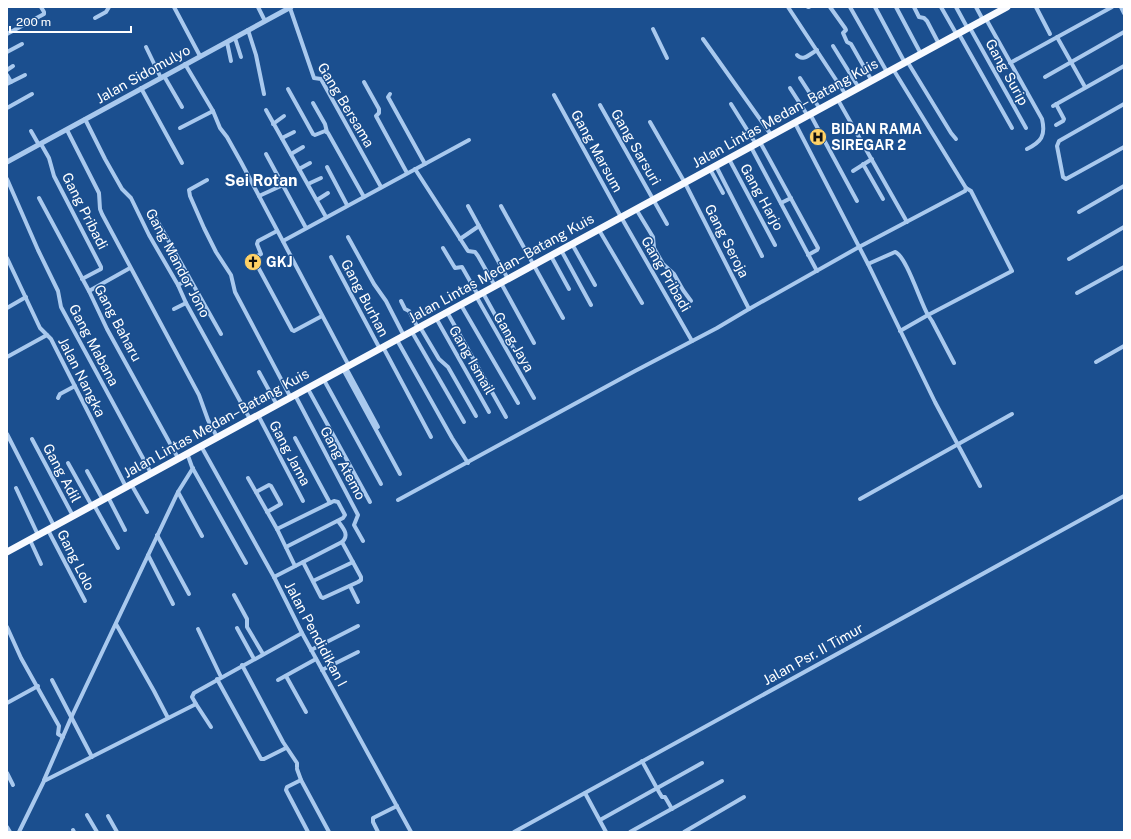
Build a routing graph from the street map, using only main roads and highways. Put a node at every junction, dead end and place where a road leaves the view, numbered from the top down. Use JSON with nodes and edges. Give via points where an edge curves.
{"nodes":[{"id":1,"x":1007,"y":7,"type":"edge"},
{"id":2,"x":995,"y":10,"type":"edge"},
{"id":3,"x":7,"y":552,"type":"edge"}],
"edges":[{"from":1,"to":2,"type":"highway","name":"Jalan Lintas Medan–Batang Kuis"},
{"from":2,"to":3,"type":"highway","name":"Jalan Lintas Medan–Batang Kuis","via":[[969,28],[860,88]]}]}
